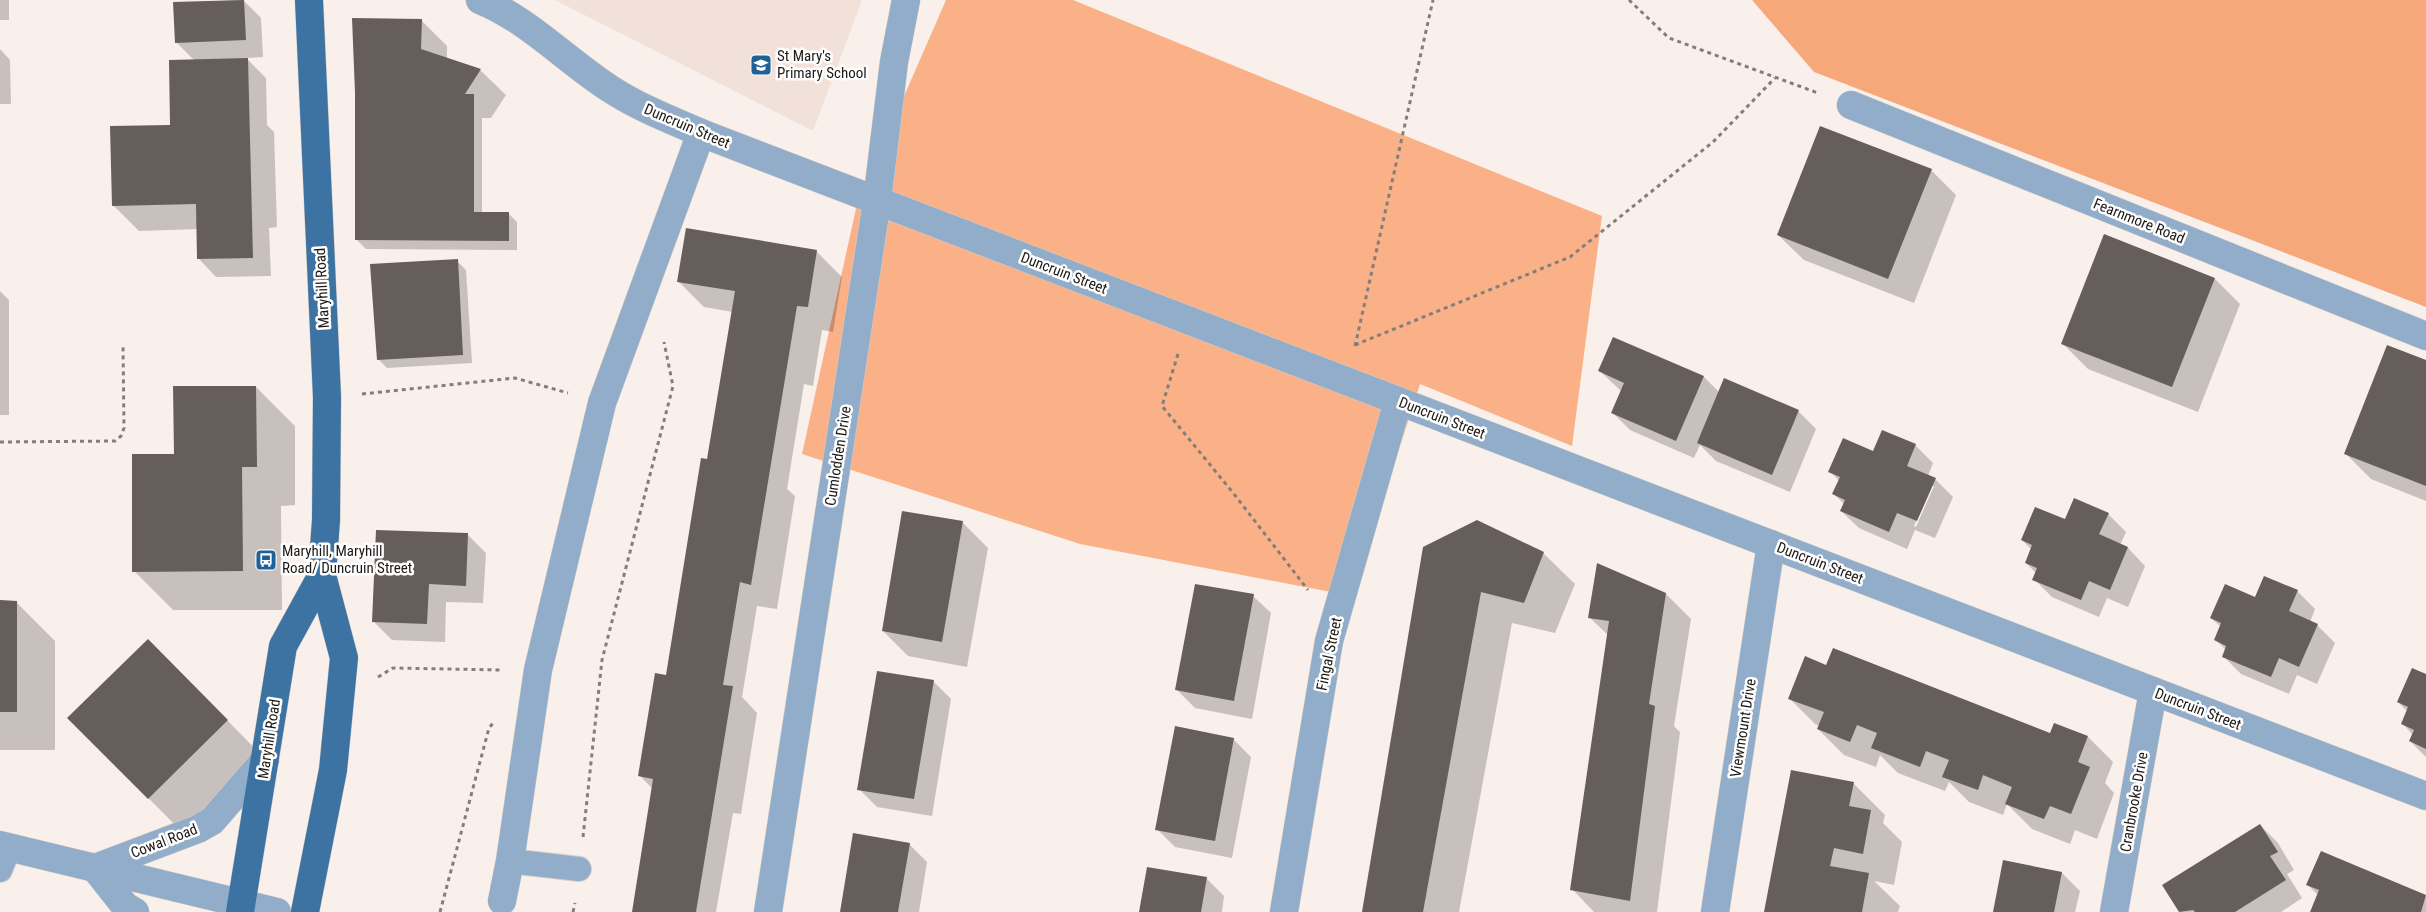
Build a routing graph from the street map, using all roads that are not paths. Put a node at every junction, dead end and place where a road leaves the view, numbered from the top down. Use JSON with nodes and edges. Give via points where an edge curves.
{"nodes":[{"id":1,"x":309,"y":0,"type":"edge"},
{"id":2,"x":480,"y":0,"type":"edge"},
{"id":3,"x":906,"y":0,"type":"edge"},
{"id":4,"x":1851,"y":106,"type":"road end"},
{"id":5,"x":701,"y":133,"type":"junction"},
{"id":6,"x":877,"y":201,"type":"junction"},
{"id":7,"x":2426,"y":336,"type":"edge"},
{"id":8,"x":1398,"y":401,"type":"junction"},
{"id":9,"x":1771,"y":544,"type":"junction"},
{"id":10,"x":322,"y":575,"type":"junction"},
{"id":11,"x":2153,"y":691,"type":"junction"},
{"id":12,"x":265,"y":760,"type":"junction"},
{"id":13,"x":2426,"y":796,"type":"edge"},
{"id":14,"x":3,"y":854,"type":"edge"},
{"id":15,"x":510,"y":861,"type":"junction"},
{"id":16,"x":95,"y":868,"type":"junction"},
{"id":17,"x":579,"y":870,"type":"road end"},
{"id":18,"x":502,"y":901,"type":"dead end"},
{"id":19,"x":241,"y":908,"type":"edge"},
{"id":20,"x":135,"y":912,"type":"edge"},
{"id":21,"x":277,"y":912,"type":"edge"},
{"id":22,"x":305,"y":912,"type":"edge"},
{"id":23,"x":768,"y":912,"type":"edge"},
{"id":24,"x":1284,"y":912,"type":"edge"},
{"id":25,"x":1715,"y":912,"type":"edge"},
{"id":26,"x":2114,"y":912,"type":"edge"}],
"edges":[{"from":1,"to":10,"type":"main road","name":"Maryhill Road","via":[[327,397]]},
{"from":2,"to":5,"type":"street","name":"Duncruin Street","via":[[530,26],[612,91]]},
{"from":3,"to":6,"type":"street","name":"Cumlodden Drive","via":[[894,62]]},
{"from":4,"to":7,"type":"street","name":"Fearnmore Road"},
{"from":5,"to":6,"type":"street","name":"Duncruin Street"},
{"from":5,"to":15,"type":"street","via":[[602,403],[538,670]]},
{"from":6,"to":8,"type":"street","name":"Duncruin Street"},
{"from":6,"to":23,"type":"street","name":"Cumlodden Drive"},
{"from":8,"to":9,"type":"street","name":"Duncruin Street"},
{"from":8,"to":24,"type":"street","name":"Fingal Street","via":[[1329,641]]},
{"from":9,"to":11,"type":"street","name":"Duncruin Street"},
{"from":9,"to":25,"type":"street","name":"Viewmount Drive"},
{"from":10,"to":12,"type":"main road","name":"Maryhill Road","via":[[284,646]]},
{"from":10,"to":22,"type":"main road","name":"Maryhill Road","via":[[344,658],[333,770]]},
{"from":11,"to":13,"type":"street","name":"Duncruin Street"},
{"from":11,"to":26,"type":"street","name":"Cranbrooke Drive"},
{"from":12,"to":16,"type":"street","name":"Cowal Road","via":[[212,821]]},
{"from":12,"to":19,"type":"main road","name":"Maryhill Road"},
{"from":14,"to":16,"type":"street","name":"Cowal Road"},
{"from":15,"to":17,"type":"lane"},
{"from":15,"to":18,"type":"street"},
{"from":16,"to":19,"type":"street","name":"Cowal Road"},
{"from":16,"to":20,"type":"street","via":[[124,906]]},
{"from":19,"to":21,"type":"street","name":"Cowal Road"}]}
